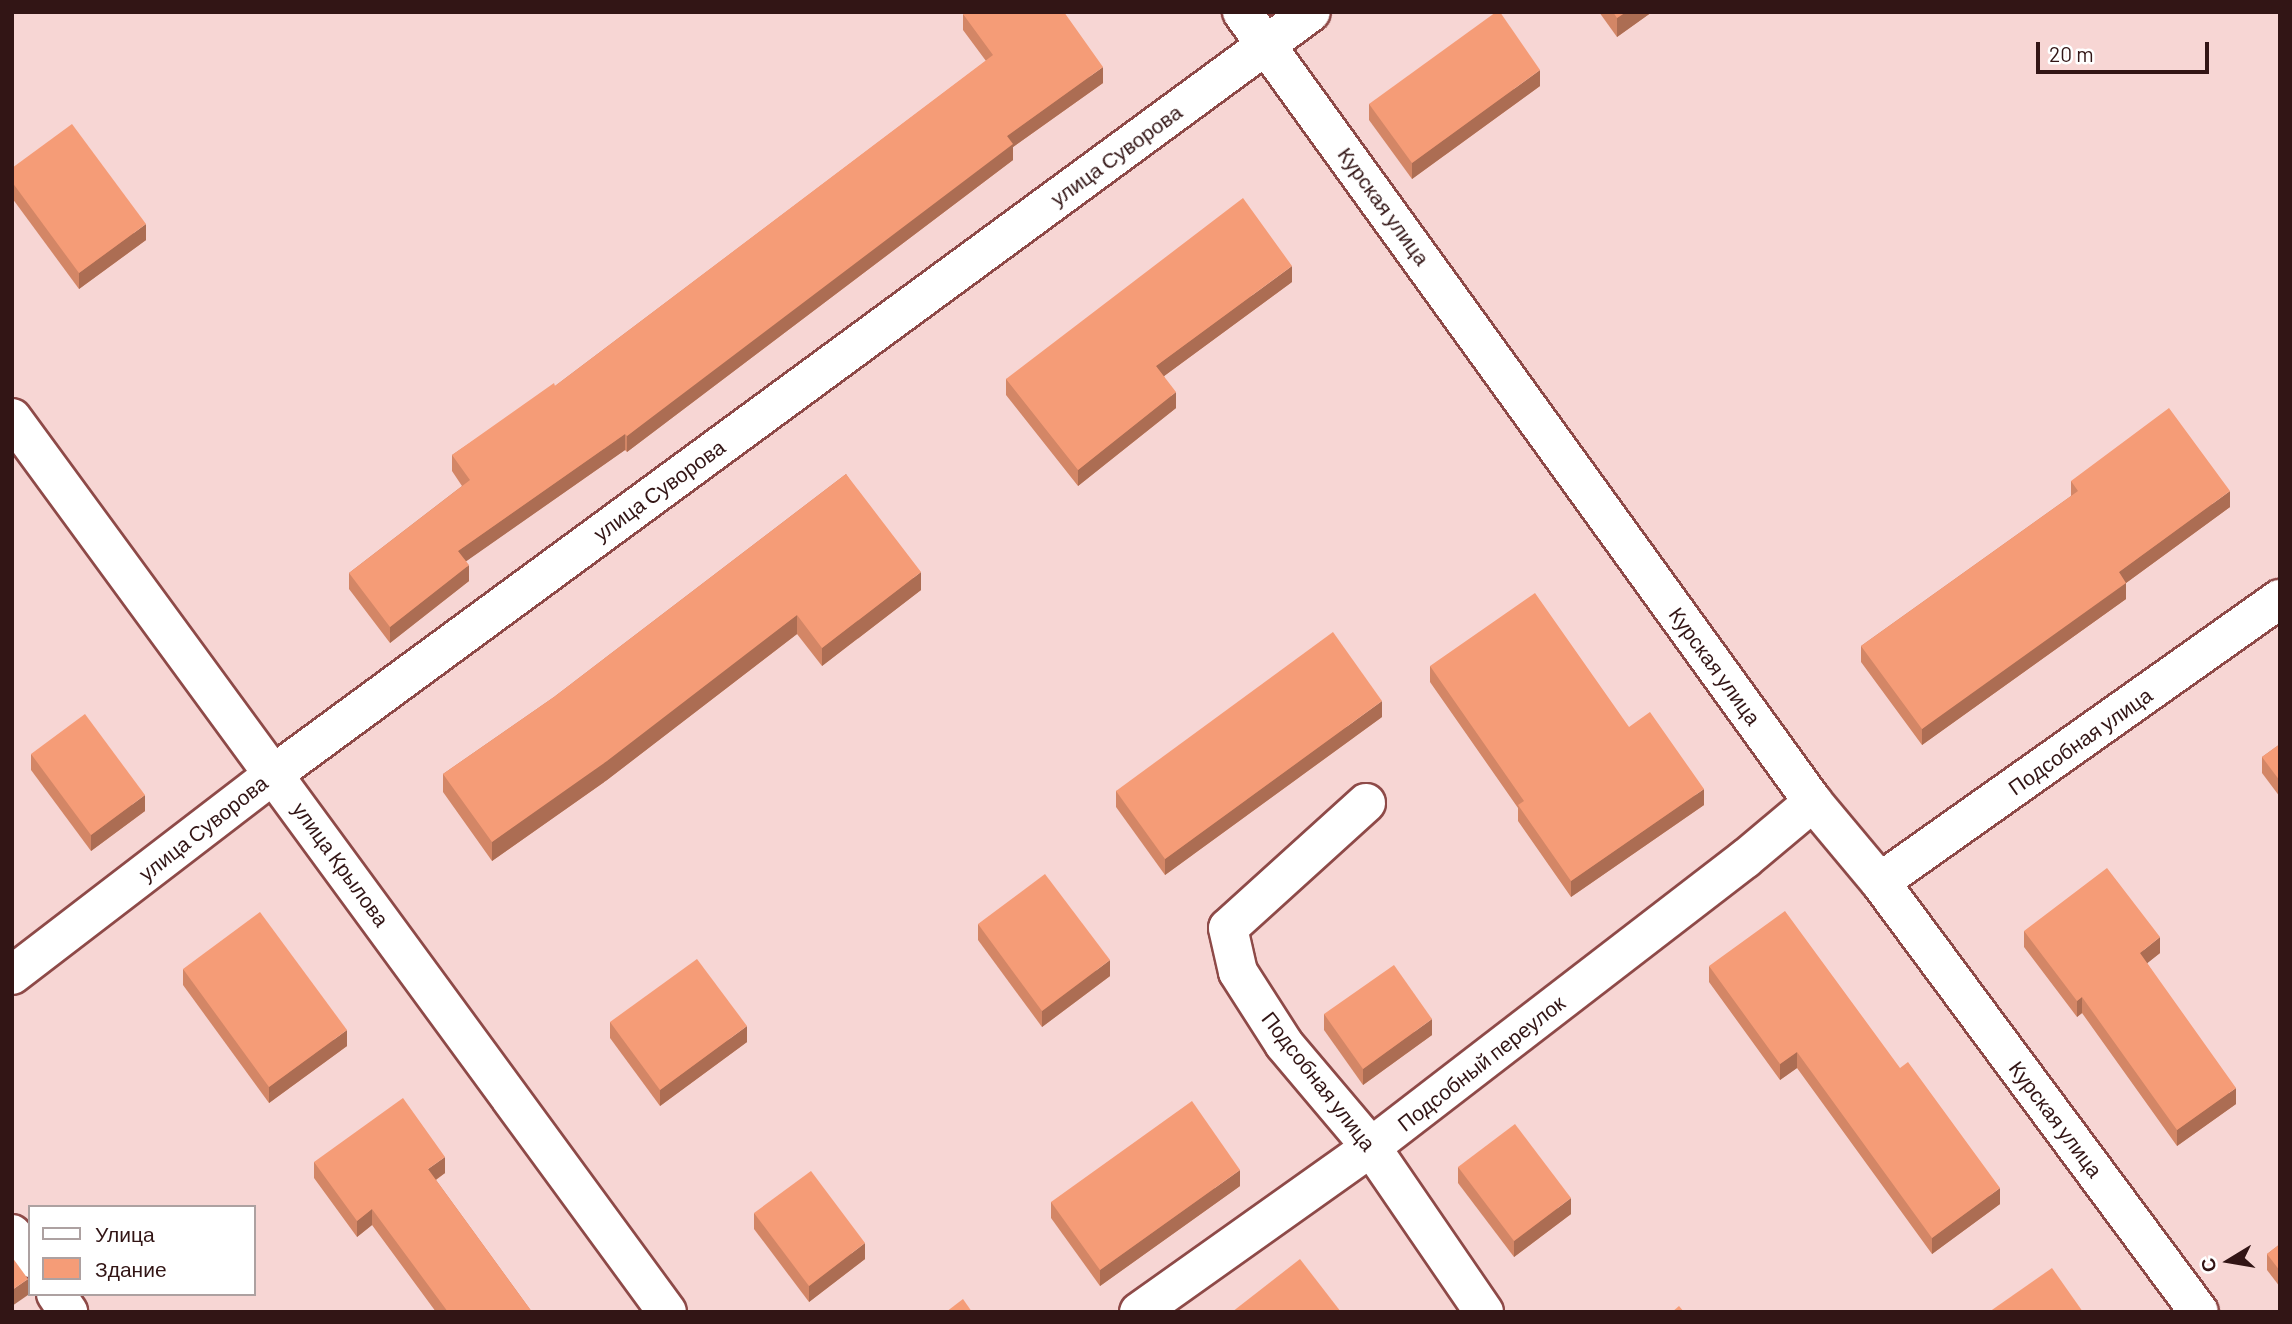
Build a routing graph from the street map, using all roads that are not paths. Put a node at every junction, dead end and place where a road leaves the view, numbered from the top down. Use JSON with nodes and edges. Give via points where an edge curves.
{"nodes":[{"id":1,"x":1242,"y":12,"type":"edge"},
{"id":2,"x":1311,"y":12,"type":"edge"},
{"id":3,"x":1267,"y":44,"type":"junction"},
{"id":4,"x":12,"y":418,"type":"edge"},
{"id":5,"x":2280,"y":599,"type":"edge"},
{"id":6,"x":275,"y":773,"type":"junction"},
{"id":7,"x":1813,"y":802,"type":"junction"},
{"id":8,"x":1366,"y":803,"type":"dead end"},
{"id":9,"x":1880,"y":882,"type":"junction"},
{"id":10,"x":12,"y":975,"type":"edge"},
{"id":11,"x":1371,"y":1147,"type":"junction"},
{"id":12,"x":12,"y":1234,"type":"edge"},
{"id":13,"x":28,"y":1255,"type":"edge"},
{"id":14,"x":56,"y":1296,"type":"edge"},
{"id":15,"x":68,"y":1312,"type":"edge"},
{"id":16,"x":667,"y":1312,"type":"edge"},
{"id":17,"x":1139,"y":1312,"type":"edge"},
{"id":18,"x":1484,"y":1312,"type":"edge"},
{"id":19,"x":2199,"y":1312,"type":"edge"}],
"edges":[{"from":1,"to":3,"type":"street","name":"Курская улица"},
{"from":2,"to":3,"type":"street","name":"улица Суворова"},
{"from":3,"to":6,"type":"street","name":"улица Суворова"},
{"from":3,"to":7,"type":"street","name":"Курская улица"},
{"from":4,"to":6,"type":"street","name":"улица Крылова"},
{"from":5,"to":9,"type":"street","name":"Подсобная улица"},
{"from":6,"to":10,"type":"street","name":"улица Суворова"},
{"from":6,"to":16,"type":"street","name":"улица Крылова"},
{"from":7,"to":9,"type":"street","name":"Курская улица"},
{"from":7,"to":11,"type":"street","name":"Подсобный переулок"},
{"from":8,"to":11,"type":"street","name":"Подсобная улица","via":[[1228,928],[1238,972],[1284,1044]]},
{"from":9,"to":19,"type":"street","name":"Курская улица"},
{"from":11,"to":17,"type":"street","name":"Подсобный переулок"},
{"from":11,"to":18,"type":"street","name":"Подсобная улица"},
{"from":12,"to":13,"type":"street"},
{"from":14,"to":15,"type":"street"}]}
